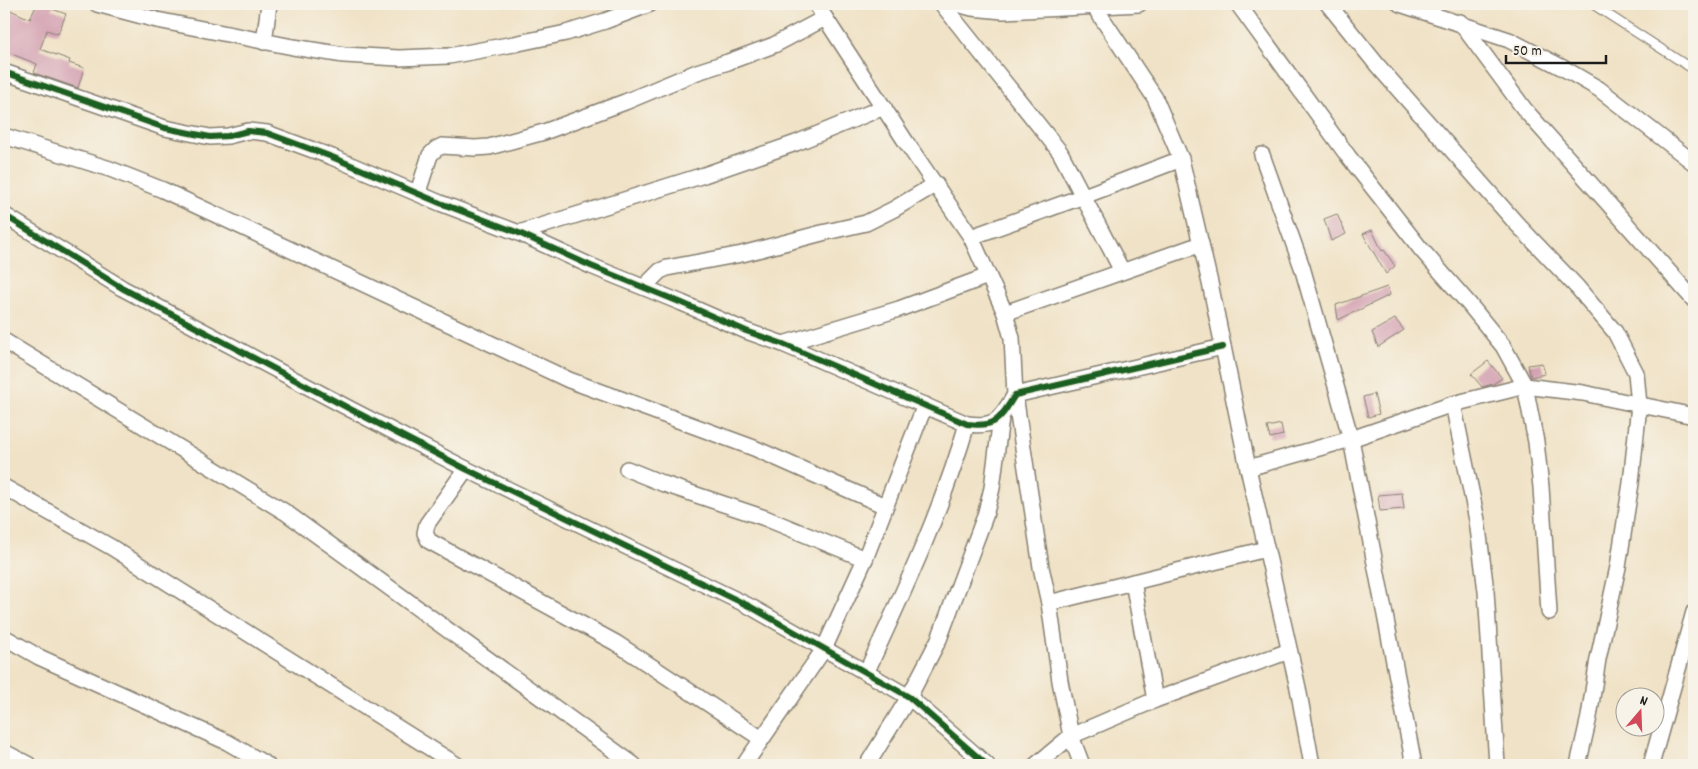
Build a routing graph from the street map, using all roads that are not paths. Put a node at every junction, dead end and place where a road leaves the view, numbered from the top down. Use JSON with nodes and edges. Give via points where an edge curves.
{"nodes":[{"id":1,"x":97,"y":4,"type":"edge"},
{"id":2,"x":269,"y":4,"type":"edge"},
{"id":3,"x":650,"y":4,"type":"edge"},
{"id":4,"x":816,"y":4,"type":"edge"},
{"id":5,"x":942,"y":4,"type":"edge"},
{"id":6,"x":956,"y":4,"type":"edge"},
{"id":7,"x":1139,"y":4,"type":"edge"},
{"id":8,"x":1238,"y":4,"type":"edge"},
{"id":9,"x":1328,"y":4,"type":"edge"},
{"id":10,"x":1403,"y":4,"type":"edge"},
{"id":11,"x":1592,"y":4,"type":"edge"},
{"id":12,"x":1094,"y":6,"type":"junction"},
{"id":13,"x":825,"y":18,"type":"junction"},
{"id":14,"x":1460,"y":22,"type":"junction"},
{"id":15,"x":264,"y":42,"type":"junction"},
{"id":16,"x":1694,"y":70,"type":"edge"},
{"id":17,"x":4,"y":72,"type":"edge"},
{"id":18,"x":884,"y":107,"type":"junction"},
{"id":19,"x":4,"y":136,"type":"edge"},
{"id":20,"x":1262,"y":155,"type":"dead end"},
{"id":21,"x":1181,"y":159,"type":"junction"},
{"id":22,"x":1694,"y":163,"type":"edge"},
{"id":23,"x":936,"y":184,"type":"junction"},
{"id":24,"x":418,"y":192,"type":"junction"},
{"id":25,"x":1084,"y":196,"type":"junction"},
{"id":26,"x":4,"y":215,"type":"edge"},
{"id":27,"x":519,"y":232,"type":"junction"},
{"id":28,"x":971,"y":237,"type":"junction"},
{"id":29,"x":1201,"y":244,"type":"junction"},
{"id":30,"x":1122,"y":271,"type":"junction"},
{"id":31,"x":988,"y":276,"type":"junction"},
{"id":32,"x":644,"y":287,"type":"junction"},
{"id":33,"x":1694,"y":300,"type":"edge"},
{"id":34,"x":1005,"y":313,"type":"junction"},
{"id":35,"x":4,"y":341,"type":"edge"},
{"id":36,"x":783,"y":344,"type":"junction"},
{"id":37,"x":1223,"y":347,"type":"junction"},
{"id":38,"x":1524,"y":386,"type":"junction"},
{"id":39,"x":1015,"y":395,"type":"junction"},
{"id":40,"x":1453,"y":404,"type":"junction"},
{"id":41,"x":925,"y":405,"type":"junction"},
{"id":42,"x":1639,"y":405,"type":"junction"},
{"id":43,"x":1694,"y":416,"type":"edge"},
{"id":44,"x":1001,"y":418,"type":"junction"},
{"id":45,"x":967,"y":424,"type":"junction"},
{"id":46,"x":1351,"y":439,"type":"junction"},
{"id":47,"x":1248,"y":468,"type":"junction"},
{"id":48,"x":466,"y":469,"type":"junction"},
{"id":49,"x":627,"y":469,"type":"dead end"},
{"id":50,"x":5,"y":489,"type":"edge"},
{"id":51,"x":885,"y":506,"type":"junction"},
{"id":52,"x":1266,"y":549,"type":"junction"},
{"id":53,"x":865,"y":559,"type":"junction"},
{"id":54,"x":1133,"y":582,"type":"junction"},
{"id":55,"x":1049,"y":603,"type":"junction"},
{"id":56,"x":1548,"y":612,"type":"dead end"},
{"id":57,"x":1694,"y":612,"type":"edge"},
{"id":58,"x":4,"y":637,"type":"edge"},
{"id":59,"x":824,"y":649,"type":"junction"},
{"id":60,"x":1289,"y":651,"type":"junction"},
{"id":61,"x":866,"y":673,"type":"junction"},
{"id":62,"x":909,"y":697,"type":"junction"},
{"id":63,"x":1155,"y":700,"type":"junction"},
{"id":64,"x":1071,"y":736,"type":"junction"},
{"id":65,"x":762,"y":739,"type":"junction"},
{"id":66,"x":4,"y":752,"type":"edge"},
{"id":67,"x":24,"y":764,"type":"edge"},
{"id":68,"x":267,"y":765,"type":"edge"},
{"id":69,"x":457,"y":765,"type":"edge"},
{"id":70,"x":634,"y":765,"type":"edge"},
{"id":71,"x":744,"y":765,"type":"edge"},
{"id":72,"x":867,"y":765,"type":"edge"},
{"id":73,"x":987,"y":765,"type":"edge"},
{"id":74,"x":1036,"y":765,"type":"edge"},
{"id":75,"x":1082,"y":765,"type":"edge"},
{"id":76,"x":1312,"y":765,"type":"edge"},
{"id":77,"x":1414,"y":765,"type":"edge"},
{"id":78,"x":1497,"y":765,"type":"edge"},
{"id":79,"x":1578,"y":765,"type":"edge"},
{"id":80,"x":1651,"y":765,"type":"edge"}],
"edges":[{"from":1,"to":15,"type":"street","via":[[156,20]]},
{"from":2,"to":15,"type":"street"},
{"from":3,"to":15,"type":"street","via":[[566,33],[449,56],[344,55]]},
{"from":4,"to":13,"type":"street"},
{"from":5,"to":25,"type":"street","via":[[1060,152]]},
{"from":6,"to":12,"type":"street","via":[[1003,11]]},
{"from":7,"to":12,"type":"street"},
{"from":8,"to":38,"type":"street","via":[[1366,179],[1502,346]]},
{"from":9,"to":42,"type":"street","via":[[1378,66],[1615,332],[1636,373]]},
{"from":10,"to":14,"type":"street"},
{"from":11,"to":16,"type":"lane"},
{"from":12,"to":21,"type":"street","via":[[1155,98]]},
{"from":13,"to":18,"type":"street"},
{"from":13,"to":24,"type":"street","via":[[774,45],[544,132],[489,147],[442,146],[430,156]]},
{"from":14,"to":22,"type":"street","via":[[1509,40],[1599,89]]},
{"from":14,"to":33,"type":"street","via":[[1525,110]]},
{"from":17,"to":24,"type":"street","via":[[189,134],[210,137],[248,131],[267,133]]},
{"from":18,"to":23,"type":"street"},
{"from":18,"to":27,"type":"street","via":[[723,169]]},
{"from":19,"to":51,"type":"street","via":[[110,168],[164,190],[569,380],[745,444]]},
{"from":20,"to":46,"type":"street","via":[[1302,267]]},
{"from":21,"to":25,"type":"street"},
{"from":21,"to":29,"type":"street"},
{"from":23,"to":28,"type":"street"},
{"from":23,"to":32,"type":"street","via":[[866,223],[742,254],[667,268]]},
{"from":24,"to":27,"type":"street"},
{"from":25,"to":28,"type":"street"},
{"from":25,"to":30,"type":"street"},
{"from":26,"to":48,"type":"street","via":[[122,288]]},
{"from":27,"to":32,"type":"street","via":[[590,266]]},
{"from":28,"to":31,"type":"street"},
{"from":29,"to":30,"type":"street"},
{"from":29,"to":37,"type":"street"},
{"from":30,"to":34,"type":"street"},
{"from":31,"to":34,"type":"street"},
{"from":31,"to":36,"type":"street","via":[[899,309]]},
{"from":32,"to":36,"type":"street"},
{"from":34,"to":39,"type":"street","via":[[1012,338]]},
{"from":35,"to":70,"type":"street","via":[[284,512]]},
{"from":36,"to":41,"type":"street"},
{"from":37,"to":39,"type":"street"},
{"from":37,"to":47,"type":"street"},
{"from":38,"to":40,"type":"street"},
{"from":38,"to":42,"type":"street","via":[[1583,393]]},
{"from":38,"to":56,"type":"street","via":[[1536,442],[1541,487]]},
{"from":39,"to":44,"type":"street"},
{"from":39,"to":55,"type":"street"},
{"from":40,"to":46,"type":"street"},
{"from":40,"to":78,"type":"street","via":[[1477,520],[1486,591]]},
{"from":41,"to":45,"type":"street"},
{"from":41,"to":51,"type":"street"},
{"from":42,"to":43,"type":"street"},
{"from":42,"to":79,"type":"street","via":[[1618,567]]},
{"from":44,"to":45,"type":"street","via":[[982,426]]},
{"from":44,"to":62,"type":"street","via":[[985,516],[939,639]]},
{"from":45,"to":61,"type":"street","via":[[931,528]]},
{"from":46,"to":47,"type":"street"},
{"from":46,"to":77,"type":"street"},
{"from":47,"to":52,"type":"street"},
{"from":48,"to":59,"type":"street","via":[[751,607]]},
{"from":48,"to":65,"type":"street","via":[[427,524],[425,533],[430,541],[616,643]]},
{"from":49,"to":53,"type":"street","via":[[789,527]]},
{"from":50,"to":69,"type":"street","via":[[111,547]]},
{"from":51,"to":53,"type":"street"},
{"from":52,"to":54,"type":"street"},
{"from":52,"to":60,"type":"street"},
{"from":53,"to":59,"type":"street"},
{"from":54,"to":55,"type":"street"},
{"from":54,"to":63,"type":"street"},
{"from":55,"to":64,"type":"street"},
{"from":57,"to":80,"type":"street"},
{"from":58,"to":68,"type":"street","via":[[227,742]]},
{"from":59,"to":61,"type":"street"},
{"from":59,"to":65,"type":"street"},
{"from":60,"to":63,"type":"street"},
{"from":60,"to":76,"type":"street"},
{"from":61,"to":62,"type":"street"},
{"from":62,"to":72,"type":"street"},
{"from":62,"to":73,"type":"street"},
{"from":63,"to":64,"type":"street"},
{"from":64,"to":74,"type":"street"},
{"from":64,"to":75,"type":"street"},
{"from":65,"to":71,"type":"street"},
{"from":66,"to":67,"type":"street"}]}
